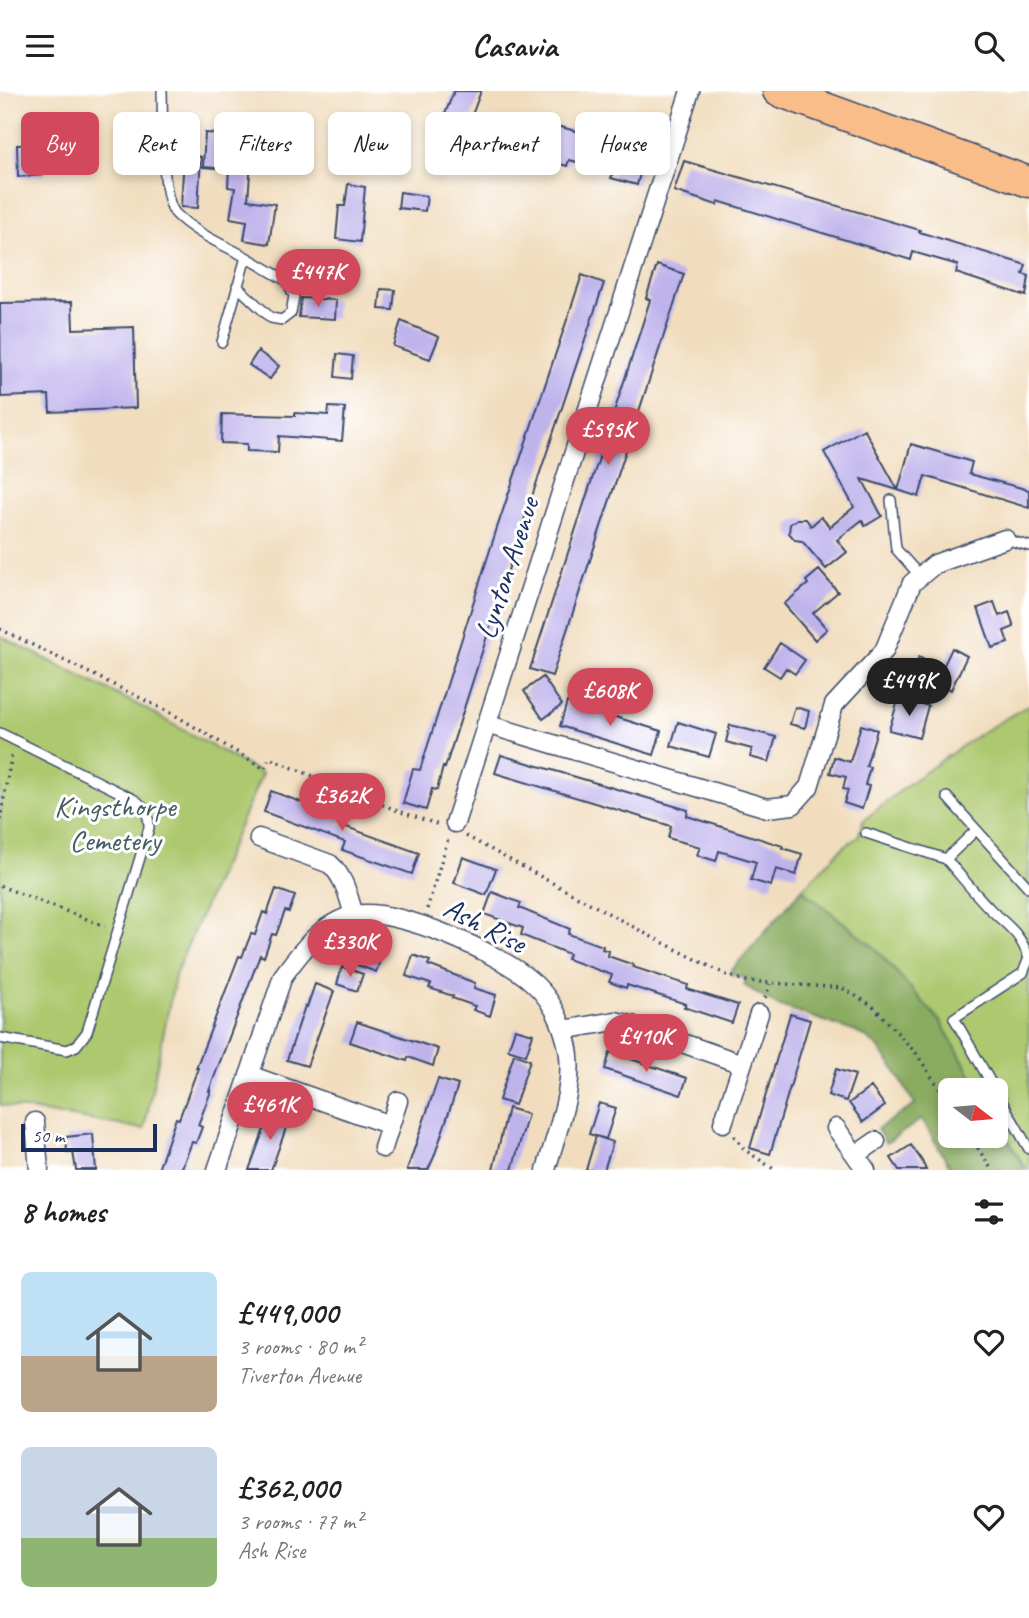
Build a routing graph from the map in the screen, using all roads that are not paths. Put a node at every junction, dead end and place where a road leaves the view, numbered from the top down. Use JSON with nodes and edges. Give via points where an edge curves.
{"nodes":[{"id":1,"x":162,"y":91,"type":"edge"},
{"id":2,"x":690,"y":91,"type":"edge"},
{"id":3,"x":778,"y":91,"type":"edge"},
{"id":4,"x":1029,"y":182,"type":"edge"},
{"id":5,"x":246,"y":257,"type":"junction"},
{"id":6,"x":237,"y":286,"type":"junction"},
{"id":7,"x":222,"y":342,"type":"dead end"},
{"id":8,"x":891,"y":500,"type":"dead end"},
{"id":9,"x":1005,"y":539,"type":"joint"},
{"id":10,"x":1029,"y":546,"type":"edge"},
{"id":11,"x":920,"y":576,"type":"junction"},
{"id":12,"x":486,"y":724,"type":"junction"},
{"id":13,"x":0,"y":733,"type":"edge"},
{"id":14,"x":947,"y":797,"type":"dead end"},
{"id":15,"x":454,"y":826,"type":"road end"},
{"id":16,"x":976,"y":829,"type":"junction"},
{"id":17,"x":866,"y":833,"type":"dead end"},
{"id":18,"x":259,"y":838,"type":"dead end"},
{"id":19,"x":946,"y":859,"type":"junction"},
{"id":20,"x":1029,"y":888,"type":"edge"},
{"id":21,"x":354,"y":915,"type":"junction"},
{"id":22,"x":762,"y":1006,"type":"road end"},
{"id":23,"x":564,"y":1030,"type":"junction"},
{"id":24,"x":0,"y":1038,"type":"edge"},
{"id":25,"x":742,"y":1064,"type":"junction"},
{"id":26,"x":248,"y":1075,"type":"junction"},
{"id":27,"x":988,"y":1078,"type":"edge"},
{"id":28,"x":398,"y":1101,"type":"dead end"},
{"id":29,"x":1008,"y":1113,"type":"edge"},
{"id":30,"x":35,"y":1122,"type":"dead end"},
{"id":31,"x":723,"y":1123,"type":"road end"},
{"id":32,"x":390,"y":1125,"type":"junction"},
{"id":33,"x":836,"y":1128,"type":"dead end"},
{"id":34,"x":876,"y":1141,"type":"dead end"},
{"id":35,"x":383,"y":1148,"type":"dead end"},
{"id":36,"x":1029,"y":1149,"type":"edge"},
{"id":37,"x":861,"y":1163,"type":"edge"},
{"id":38,"x":39,"y":1170,"type":"edge"},
{"id":39,"x":217,"y":1170,"type":"edge"},
{"id":40,"x":547,"y":1170,"type":"edge"}],
"edges":[{"from":1,"to":5,"type":"lane","via":[[166,193],[173,212],[195,230]]},
{"from":2,"to":12,"type":"street","name":"Lynton Avenue"},
{"from":3,"to":4,"type":"highway"},
{"from":5,"to":6,"type":"lane"},
{"from":5,"to":6,"type":"lane","via":[[287,281],[294,296],[292,313],[282,320],[271,317]]},
{"from":6,"to":7,"type":"lane"},
{"from":8,"to":11,"type":"lane","via":[[895,549]]},
{"from":9,"to":10,"type":"lane"},
{"from":9,"to":11,"type":"street","via":[[935,564]]},
{"from":11,"to":12,"type":"street","via":[[912,583],[884,651],[834,705],[809,787],[793,805],[767,808]]},
{"from":12,"to":15,"type":"street","name":"Lynton Avenue"},
{"from":13,"to":24,"type":"lane","via":[[135,800],[147,811],[149,828],[87,1032],[76,1046],[67,1049]]},
{"from":14,"to":16,"type":"lane"},
{"from":16,"to":19,"type":"lane"},
{"from":16,"to":20,"type":"lane"},
{"from":17,"to":19,"type":"lane"},
{"from":18,"to":21,"type":"street","via":[[330,864],[339,872]]},
{"from":19,"to":27,"type":"lane","via":[[1011,926],[1029,958],[1023,973],[954,1018]]},
{"from":21,"to":23,"type":"street","name":"Ash Rise","via":[[391,916],[423,924],[512,967],[547,998]]},
{"from":21,"to":26,"type":"street","via":[[329,927],[302,950],[284,976]]},
{"from":22,"to":25,"type":"street"},
{"from":23,"to":25,"type":"street","via":[[615,1021]]},
{"from":23,"to":40,"type":"street","name":"Ash Rise","via":[[569,1078]]},
{"from":25,"to":31,"type":"street"},
{"from":26,"to":32,"type":"street"},
{"from":26,"to":39,"type":"street"},
{"from":28,"to":32,"type":"street"},
{"from":29,"to":36,"type":"lane"},
{"from":30,"to":38,"type":"street"},
{"from":32,"to":35,"type":"street"},
{"from":33,"to":37,"type":"street"},
{"from":34,"to":37,"type":"street"}]}
